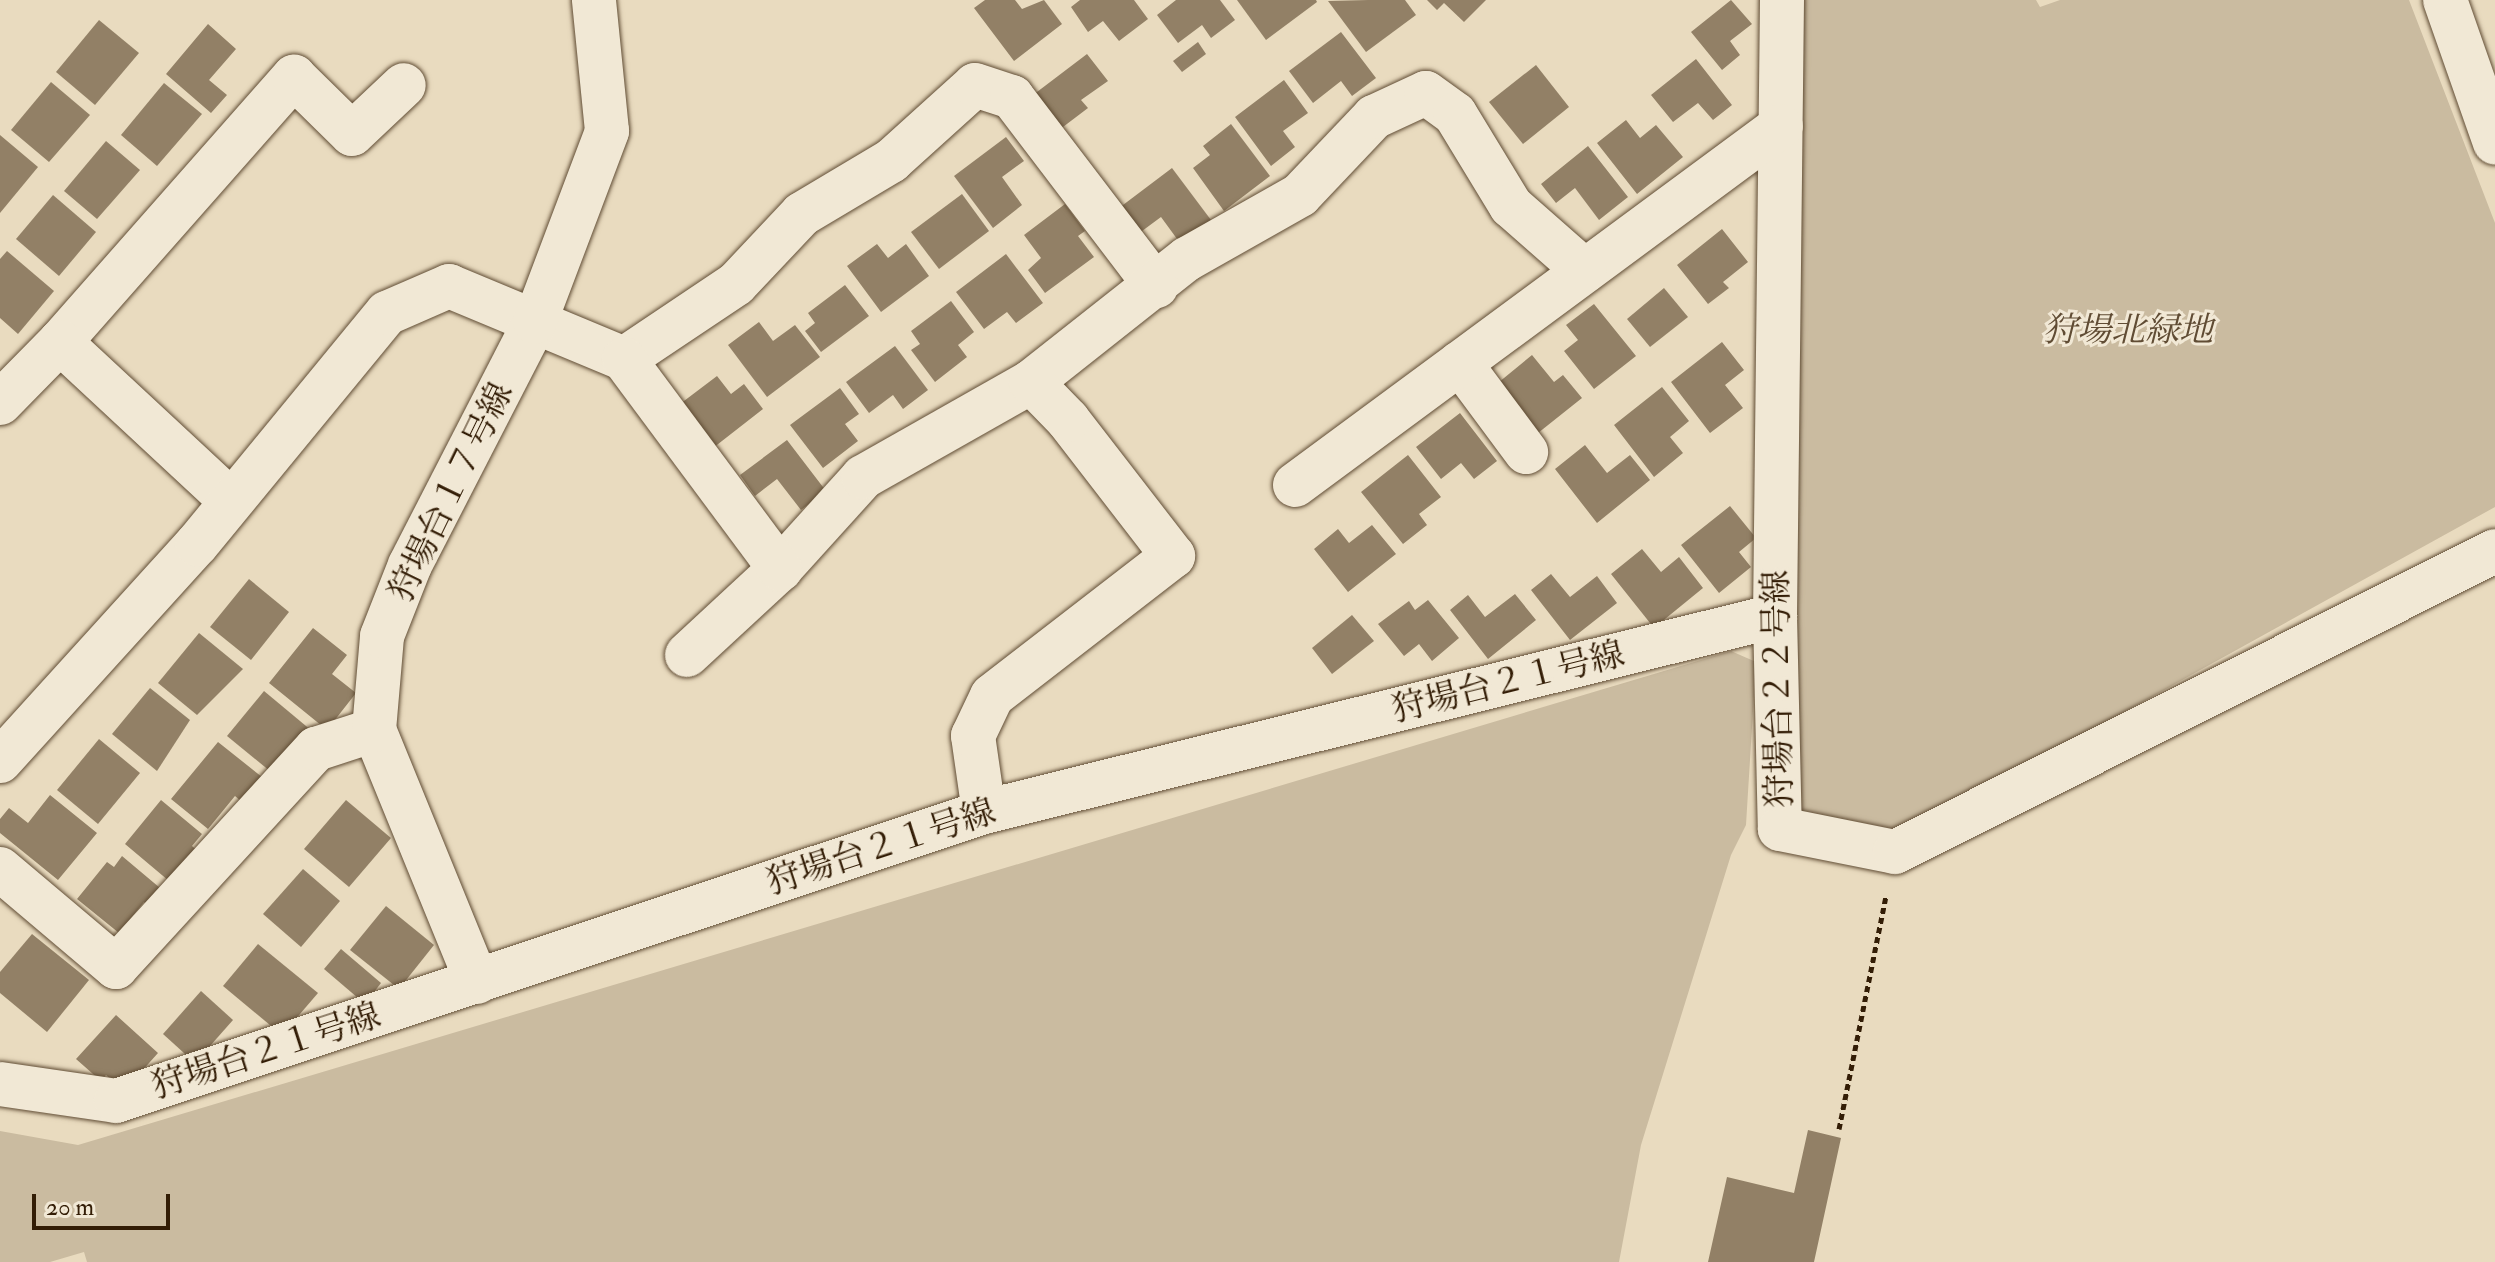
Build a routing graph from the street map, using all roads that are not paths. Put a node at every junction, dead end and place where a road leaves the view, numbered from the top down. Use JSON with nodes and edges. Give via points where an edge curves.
{"nodes":[{"id":1,"x":594,"y":0,"type":"edge"},
{"id":2,"x":1782,"y":0,"type":"edge"},
{"id":3,"x":2445,"y":0,"type":"edge"},
{"id":4,"x":404,"y":85,"type":"dead end"},
{"id":5,"x":1781,"y":126,"type":"junction"},
{"id":6,"x":2495,"y":143,"type":"edge"},
{"id":7,"x":1585,"y":271,"type":"junction"},
{"id":8,"x":1156,"y":286,"type":"junction"},
{"id":9,"x":535,"y":322,"type":"junction"},
{"id":10,"x":60,"y":342,"type":"junction"},
{"id":11,"x":624,"y":359,"type":"junction"},
{"id":12,"x":1460,"y":363,"type":"junction"},
{"id":13,"x":1031,"y":382,"type":"junction"},
{"id":14,"x":0,"y":403,"type":"edge"},
{"id":15,"x":1526,"y":452,"type":"dead end"},
{"id":16,"x":1295,"y":485,"type":"dead end"},
{"id":17,"x":229,"y":499,"type":"junction"},
{"id":18,"x":2495,"y":551,"type":"edge"},
{"id":19,"x":780,"y":569,"type":"junction"},
{"id":20,"x":1775,"y":616,"type":"junction"},
{"id":21,"x":687,"y":655,"type":"dead end"},
{"id":22,"x":374,"y":730,"type":"junction"},
{"id":23,"x":0,"y":761,"type":"edge"},
{"id":24,"x":984,"y":812,"type":"junction"},
{"id":25,"x":3,"y":878,"type":"edge"},
{"id":26,"x":477,"y":982,"type":"junction"},
{"id":27,"x":0,"y":1084,"type":"edge"}],
"edges":[{"from":1,"to":9,"type":"street","name":"狩場台１７号線","via":[[607,131]]},
{"from":2,"to":5,"type":"street","name":"狩場台２２号線"},
{"from":3,"to":6,"type":"street"},
{"from":4,"to":10,"type":"street","via":[[352,134],[294,77]]},
{"from":5,"to":7,"type":"street"},
{"from":5,"to":20,"type":"street","name":"狩場台２２号線"},
{"from":7,"to":8,"type":"street","via":[[1511,206],[1455,114],[1426,93],[1374,117],[1300,195],[1187,259]]},
{"from":7,"to":12,"type":"street"},
{"from":8,"to":11,"type":"street","via":[[1012,97],[975,85],[891,161],[802,214],[736,284]]},
{"from":8,"to":13,"type":"street"},
{"from":9,"to":11,"type":"street"},
{"from":9,"to":17,"type":"street","via":[[449,286],[387,313]]},
{"from":9,"to":22,"type":"street","name":"狩場台１７号線","via":[[410,565],[382,636]]},
{"from":10,"to":14,"type":"street"},
{"from":10,"to":17,"type":"street"},
{"from":11,"to":19,"type":"street"},
{"from":12,"to":15,"type":"street"},
{"from":12,"to":16,"type":"street"},
{"from":13,"to":19,"type":"street","via":[[863,477]]},
{"from":13,"to":24,"type":"street","via":[[1068,420],[1173,556],[992,696],[973,736]]},
{"from":17,"to":23,"type":"street","via":[[197,544]]},
{"from":18,"to":20,"type":"street","name":"狩場台２２号線","via":[[1895,852],[1780,829]]},
{"from":19,"to":21,"type":"street"},
{"from":20,"to":24,"type":"street","name":"狩場台２１号線"},
{"from":22,"to":25,"type":"street","via":[[316,749],[116,967]]},
{"from":22,"to":26,"type":"street","name":"狩場台１７号線"},
{"from":24,"to":26,"type":"street","name":"狩場台２１号線"},
{"from":26,"to":27,"type":"street","name":"狩場台２１号線","via":[[116,1101]]}]}
